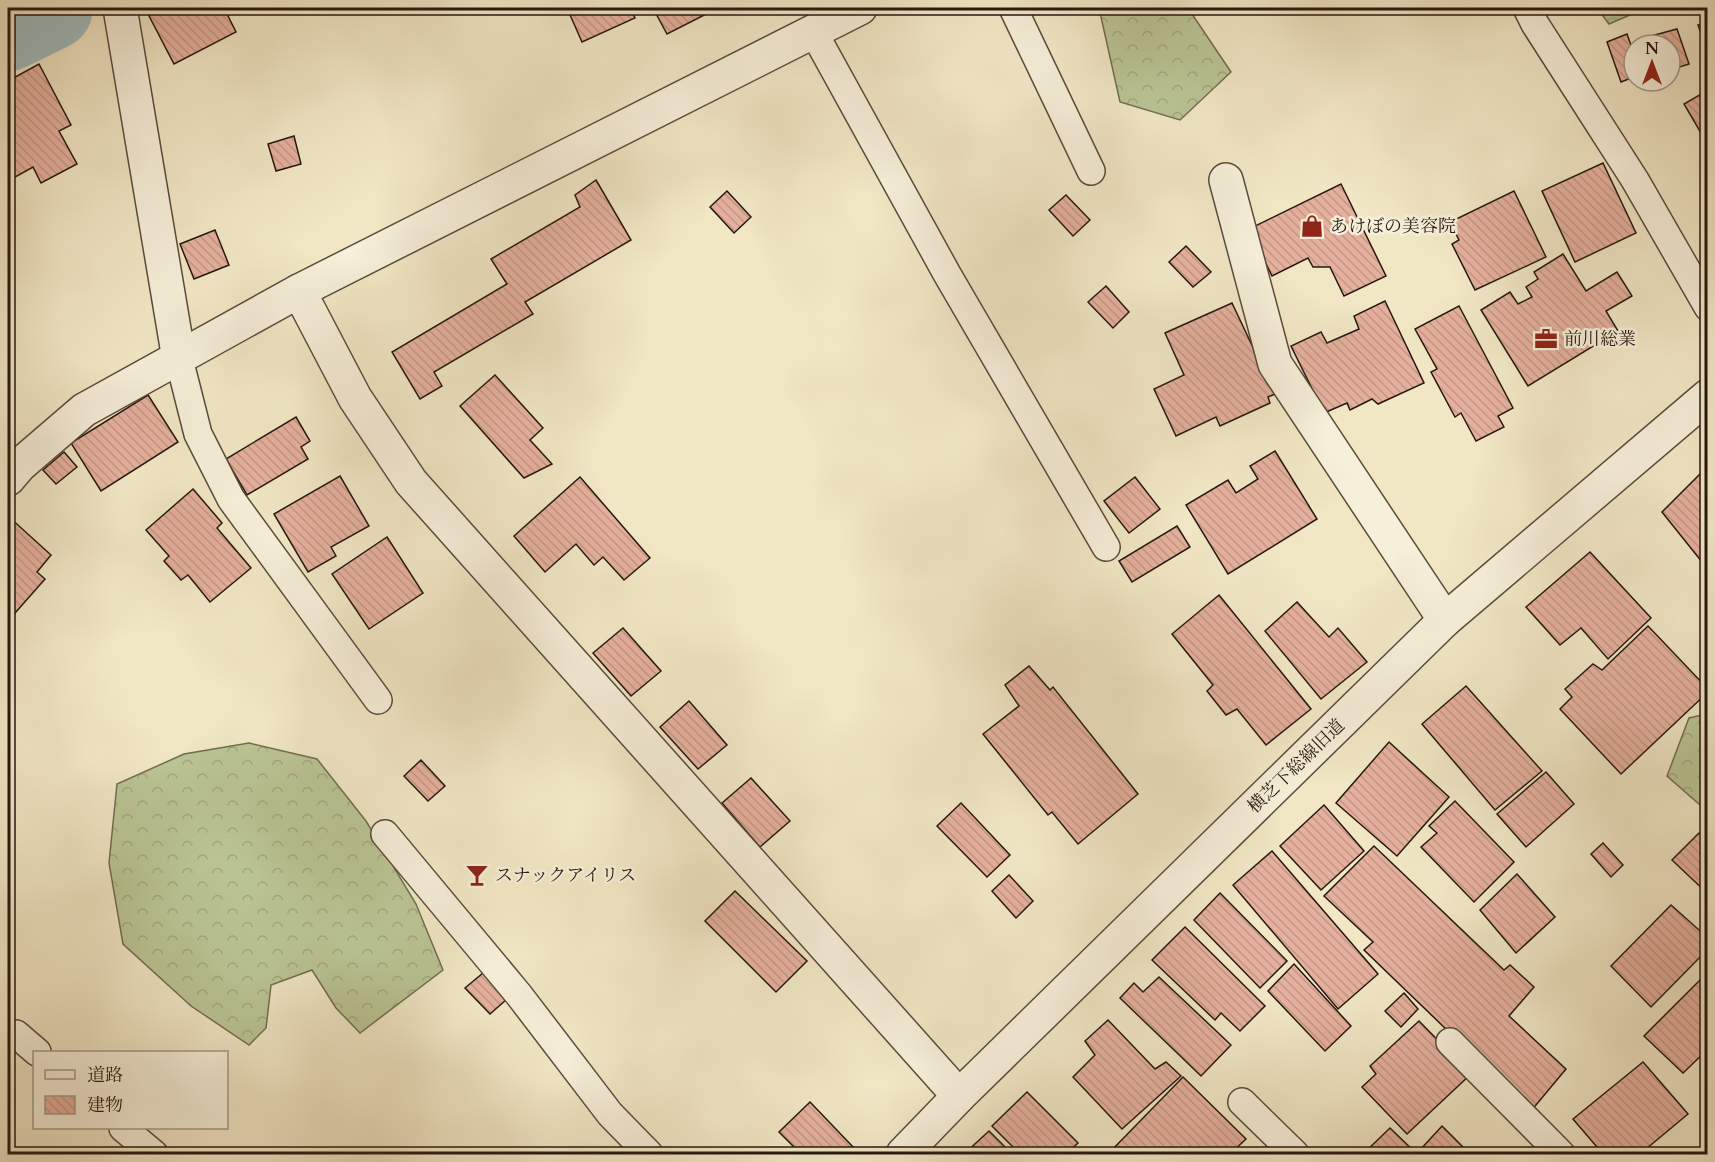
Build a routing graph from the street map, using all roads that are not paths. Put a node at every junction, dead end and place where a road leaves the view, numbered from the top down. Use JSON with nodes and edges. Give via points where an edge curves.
{"nodes":[{"id":1,"x":120,"y":8,"type":"edge"},
{"id":2,"x":860,"y":8,"type":"edge"},
{"id":3,"x":1013,"y":8,"type":"edge"},
{"id":4,"x":1527,"y":8,"type":"edge"},
{"id":5,"x":813,"y":31,"type":"junction"},
{"id":6,"x":1091,"y":171,"type":"dead end"},
{"id":7,"x":1226,"y":180,"type":"dead end"},
{"id":8,"x":299,"y":291,"type":"junction"},
{"id":9,"x":1707,"y":308,"type":"edge"},
{"id":10,"x":179,"y":359,"type":"junction"},
{"id":11,"x":1707,"y":396,"type":"edge"},
{"id":12,"x":8,"y":479,"type":"edge"},
{"id":13,"x":1106,"y":547,"type":"dead end"},
{"id":14,"x":1445,"y":620,"type":"junction"},
{"id":15,"x":378,"y":700,"type":"dead end"},
{"id":16,"x":385,"y":834,"type":"dead end"},
{"id":17,"x":16,"y":1034,"type":"dead end"},
{"id":18,"x":1450,"y":1042,"type":"dead end"},
{"id":19,"x":35,"y":1051,"type":"edge"},
{"id":20,"x":959,"y":1096,"type":"junction"},
{"id":21,"x":1242,"y":1102,"type":"dead end"},
{"id":22,"x":124,"y":1129,"type":"edge"},
{"id":23,"x":154,"y":1155,"type":"edge"},
{"id":24,"x":649,"y":1155,"type":"edge"},
{"id":25,"x":903,"y":1155,"type":"edge"},
{"id":26,"x":1295,"y":1155,"type":"edge"},
{"id":27,"x":1561,"y":1155,"type":"edge"}],
"edges":[{"from":1,"to":10,"type":"street"},
{"from":2,"to":5,"type":"street"},
{"from":3,"to":6,"type":"lane"},
{"from":4,"to":9,"type":"lane","via":[[1635,180]]},
{"from":5,"to":8,"type":"street"},
{"from":5,"to":13,"type":"lane","via":[[947,274]]},
{"from":7,"to":14,"type":"street","via":[[1275,364]]},
{"from":8,"to":10,"type":"street"},
{"from":8,"to":20,"type":"street","via":[[355,398],[411,482]]},
{"from":10,"to":12,"type":"street","via":[[84,410]]},
{"from":10,"to":15,"type":"lane","via":[[198,434],[231,499]]},
{"from":11,"to":14,"type":"street","name":"横芝下総線旧道"},
{"from":14,"to":20,"type":"street","name":"横芝下総線旧道"},
{"from":16,"to":24,"type":"lane","via":[[519,995],[610,1114]]},
{"from":17,"to":19,"type":"lane"},
{"from":18,"to":27,"type":"lane"},
{"from":20,"to":25,"type":"street","name":"横芝下総線旧道"},
{"from":21,"to":26,"type":"lane"},
{"from":22,"to":23,"type":"lane"}]}
